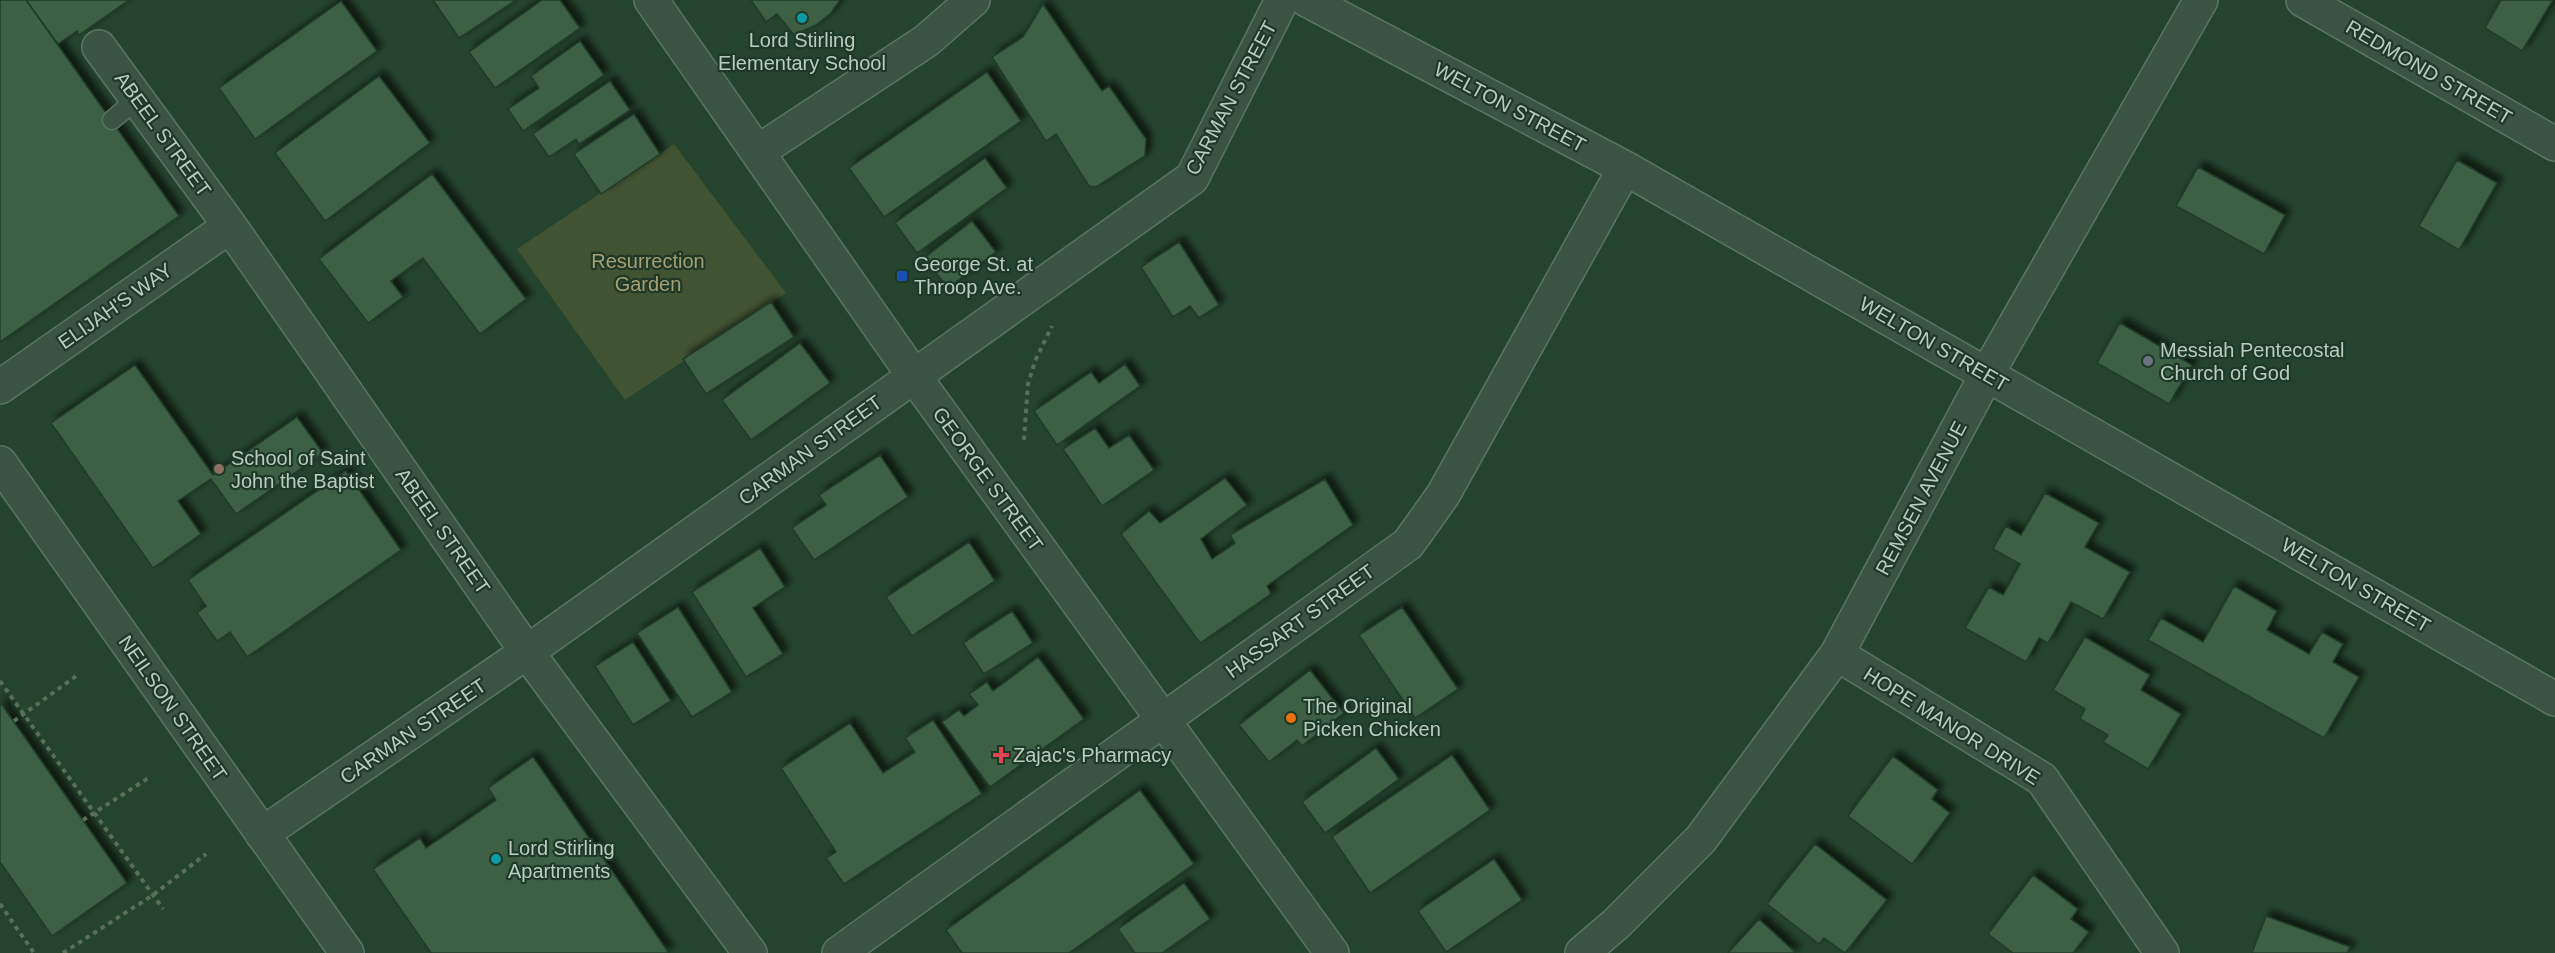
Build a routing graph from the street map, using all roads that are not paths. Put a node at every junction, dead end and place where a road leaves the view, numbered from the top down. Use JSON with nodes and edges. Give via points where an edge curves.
{"nodes":[{"id":1,"x":651,"y":0,"type":"edge"},
{"id":2,"x":973,"y":0,"type":"edge"},
{"id":3,"x":1282,"y":0,"type":"edge"},
{"id":4,"x":1307,"y":0,"type":"edge"},
{"id":5,"x":2201,"y":0,"type":"edge"},
{"id":6,"x":2303,"y":0,"type":"edge"},
{"id":7,"x":99,"y":46,"type":"dead end"},
{"id":8,"x":138,"y":99,"type":"junction"},
{"id":9,"x":112,"y":120,"type":"dead end"},
{"id":10,"x":2555,"y":144,"type":"edge"},
{"id":11,"x":759,"y":151,"type":"junction"},
{"id":12,"x":1625,"y":168,"type":"junction"},
{"id":13,"x":230,"y":226,"type":"junction"},
{"id":14,"x":1987,"y":375,"type":"junction"},
{"id":15,"x":914,"y":376,"type":"junction"},
{"id":16,"x":0,"y":387,"type":"edge"},
{"id":17,"x":0,"y":463,"type":"edge"},
{"id":18,"x":527,"y":652,"type":"junction"},
{"id":19,"x":1837,"y":654,"type":"junction"},
{"id":20,"x":2555,"y":699,"type":"edge"},
{"id":21,"x":1162,"y":721,"type":"junction"},
{"id":22,"x":262,"y":834,"type":"junction"},
{"id":23,"x":347,"y":953,"type":"edge"},
{"id":24,"x":750,"y":953,"type":"edge"},
{"id":25,"x":839,"y":953,"type":"edge"},
{"id":26,"x":1332,"y":953,"type":"edge"},
{"id":27,"x":1582,"y":953,"type":"edge"},
{"id":28,"x":2162,"y":953,"type":"edge"}],
"edges":[{"from":1,"to":11,"type":"street","name":"GEORGE STREET"},
{"from":2,"to":11,"type":"street","via":[[926,41]]},
{"from":3,"to":15,"type":"street","name":"CARMAN STREET","via":[[1192,178]]},
{"from":4,"to":12,"type":"street","name":"WELTON STREET"},
{"from":5,"to":14,"type":"street","name":"REMSEN AVENUE"},
{"from":6,"to":10,"type":"street","name":"REDMOND STREET"},
{"from":7,"to":8,"type":"street","name":"ABEEL STREET"},
{"from":8,"to":9,"type":"lane"},
{"from":8,"to":13,"type":"street","name":"ABEEL STREET"},
{"from":11,"to":15,"type":"street","name":"GEORGE STREET"},
{"from":12,"to":14,"type":"street","name":"WELTON STREET"},
{"from":12,"to":21,"type":"street","name":"HASSART STREET","via":[[1443,495],[1408,543]]},
{"from":13,"to":16,"type":"street","name":"ELIJAH'S WAY"},
{"from":13,"to":18,"type":"street","name":"ABEEL STREET"},
{"from":14,"to":19,"type":"street","name":"REMSEN AVENUE"},
{"from":14,"to":20,"type":"street","name":"WELTON STREET"},
{"from":15,"to":18,"type":"street","name":"CARMAN STREET"},
{"from":15,"to":21,"type":"street","name":"GEORGE STREET"},
{"from":17,"to":22,"type":"street","name":"NEILSON STREET"},
{"from":18,"to":22,"type":"street","name":"CARMAN STREET"},
{"from":18,"to":24,"type":"street","name":"ABEEL STREET"},
{"from":19,"to":27,"type":"street","name":"REMSEN AVENUE","via":[[1701,839]]},
{"from":19,"to":28,"type":"street","name":"HOPE MANOR DRIVE","via":[[2042,779]]},
{"from":21,"to":25,"type":"street","name":"HASSART STREET"},
{"from":21,"to":26,"type":"street","name":"GEORGE STREET"},
{"from":22,"to":23,"type":"street","name":"NEILSON STREET"}]}
